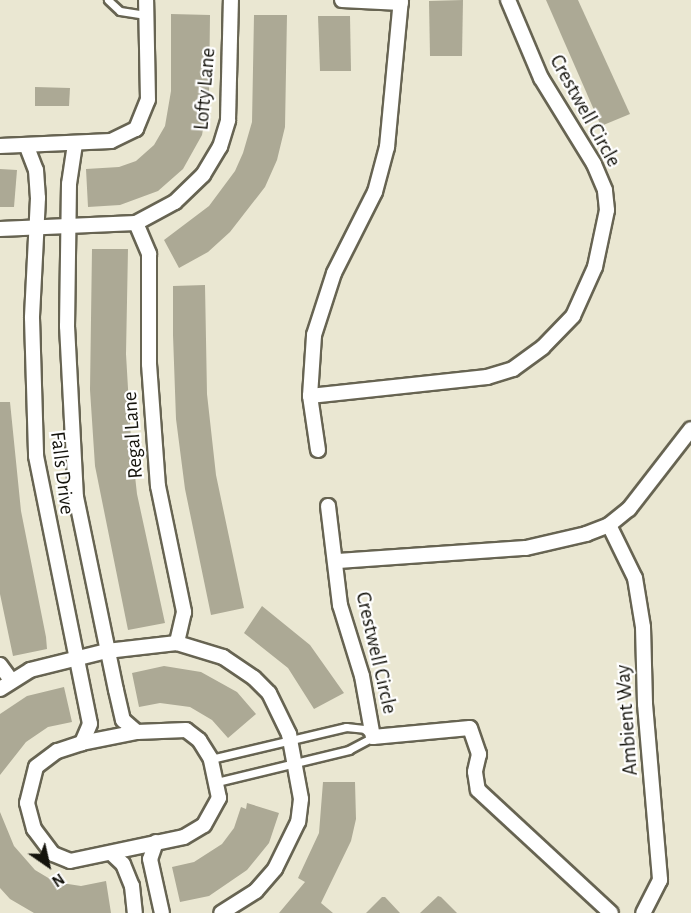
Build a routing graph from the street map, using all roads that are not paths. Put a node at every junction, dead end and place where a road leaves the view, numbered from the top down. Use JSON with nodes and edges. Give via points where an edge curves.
{"nodes":[{"id":1,"x":108,"y":0,"type":"edge"},
{"id":2,"x":231,"y":0,"type":"edge"},
{"id":3,"x":342,"y":0,"type":"edge"},
{"id":4,"x":508,"y":0,"type":"edge"},
{"id":5,"x":401,"y":1,"type":"edge"},
{"id":6,"x":148,"y":4,"type":"edge"},
{"id":7,"x":75,"y":144,"type":"junction"},
{"id":8,"x":0,"y":146,"type":"edge"},
{"id":9,"x":27,"y":147,"type":"junction"},
{"id":10,"x":136,"y":223,"type":"junction"},
{"id":11,"x":70,"y":226,"type":"junction"},
{"id":12,"x":0,"y":229,"type":"edge"},
{"id":13,"x":38,"y":230,"type":"junction"},
{"id":14,"x":310,"y":396,"type":"junction"},
{"id":15,"x":691,"y":429,"type":"edge"},
{"id":16,"x":318,"y":450,"type":"dead end"},
{"id":17,"x":328,"y":506,"type":"dead end"},
{"id":18,"x":609,"y":525,"type":"junction"},
{"id":19,"x":338,"y":561,"type":"junction"},
{"id":20,"x":177,"y":643,"type":"junction"},
{"id":21,"x":107,"y":651,"type":"junction"},
{"id":22,"x":78,"y":658,"type":"junction"},
{"id":23,"x":0,"y":665,"type":"edge"},
{"id":24,"x":5,"y":684,"type":"edge"},
{"id":25,"x":137,"y":732,"type":"junction"},
{"id":26,"x":373,"y":737,"type":"junction"},
{"id":27,"x":290,"y":740,"type":"junction"},
{"id":28,"x":82,"y":743,"type":"junction"},
{"id":29,"x":212,"y":759,"type":"junction"},
{"id":30,"x":295,"y":766,"type":"junction"},
{"id":31,"x":217,"y":782,"type":"junction"},
{"id":32,"x":156,"y":842,"type":"junction"},
{"id":33,"x":111,"y":853,"type":"junction"},
{"id":34,"x":135,"y":913,"type":"edge"},
{"id":35,"x":162,"y":913,"type":"edge"},
{"id":36,"x":221,"y":913,"type":"edge"},
{"id":37,"x":611,"y":913,"type":"edge"},
{"id":38,"x":643,"y":913,"type":"edge"}],
"edges":[{"from":1,"to":6,"type":"lane","via":[[120,11]]},
{"from":2,"to":10,"type":"street","name":"Lofty Lane","via":[[229,110],[220,147],[203,175],[176,202]]},
{"from":3,"to":5,"type":"street"},
{"from":4,"to":14,"type":"street","name":"Crestwell Circle","via":[[541,78],[594,164],[604,190],[607,210],[598,256],[573,316],[513,369],[487,377]]},
{"from":5,"to":14,"type":"street","via":[[387,147],[375,192],[334,273],[314,334]]},
{"from":6,"to":7,"type":"street","via":[[148,100],[136,129],[111,141]]},
{"from":7,"to":9,"type":"street"},
{"from":7,"to":11,"type":"street","name":"Falls Drive","via":[[70,163]]},
{"from":8,"to":9,"type":"street"},
{"from":9,"to":13,"type":"street","name":"Falls Drive","via":[[36,170]]},
{"from":10,"to":11,"type":"street","name":"Lofty Lane"},
{"from":10,"to":20,"type":"street","name":"Regal Lane","via":[[149,254],[149,364],[158,486],[184,612]]},
{"from":11,"to":13,"type":"street","name":"Lofty Lane"},
{"from":11,"to":21,"type":"street","name":"Falls Drive","via":[[67,326],[74,477]]},
{"from":12,"to":13,"type":"street","name":"Lofty Lane"},
{"from":13,"to":22,"type":"street","name":"Falls Drive","via":[[32,318],[36,456]]},
{"from":14,"to":16,"type":"street"},
{"from":15,"to":18,"type":"street","via":[[629,509]]},
{"from":17,"to":19,"type":"street","name":"Crestwell Circle"},
{"from":18,"to":19,"type":"street","via":[[526,548]]},
{"from":18,"to":38,"type":"street","name":"Ambient Way","via":[[635,578],[643,627],[645,704],[660,880]]},
{"from":19,"to":26,"type":"street","name":"Crestwell Circle","via":[[340,604],[362,676]]},
{"from":20,"to":21,"type":"street"},
{"from":20,"to":27,"type":"street","via":[[223,657],[254,678],[269,693]]},
{"from":21,"to":22,"type":"street"},
{"from":21,"to":25,"type":"street","name":"Falls Drive","via":[[123,720]]},
{"from":22,"to":24,"type":"street","via":[[30,670]]},
{"from":22,"to":28,"type":"street","name":"Falls Drive","via":[[90,724]]},
{"from":23,"to":24,"type":"street"},
{"from":25,"to":28,"type":"street"},
{"from":25,"to":29,"type":"street","via":[[186,730],[199,740]]},
{"from":26,"to":27,"type":"lane","via":[[364,729],[346,727]]},
{"from":26,"to":30,"type":"lane","via":[[349,750]]},
{"from":26,"to":37,"type":"street","via":[[470,728],[479,754],[474,772],[478,790]]},
{"from":27,"to":29,"type":"lane"},
{"from":27,"to":30,"type":"street"},
{"from":28,"to":33,"type":"street","via":[[57,751],[36,767],[27,803],[29,811],[34,828],[53,854],[70,861]]},
{"from":29,"to":31,"type":"street"},
{"from":30,"to":31,"type":"lane"},
{"from":30,"to":36,"type":"street","via":[[301,799],[290,843],[256,891]]},
{"from":31,"to":32,"type":"street","via":[[219,798],[204,825],[184,837]]},
{"from":32,"to":33,"type":"street"},
{"from":32,"to":35,"type":"street","via":[[150,859]]},
{"from":33,"to":34,"type":"street","via":[[126,871]]}]}
